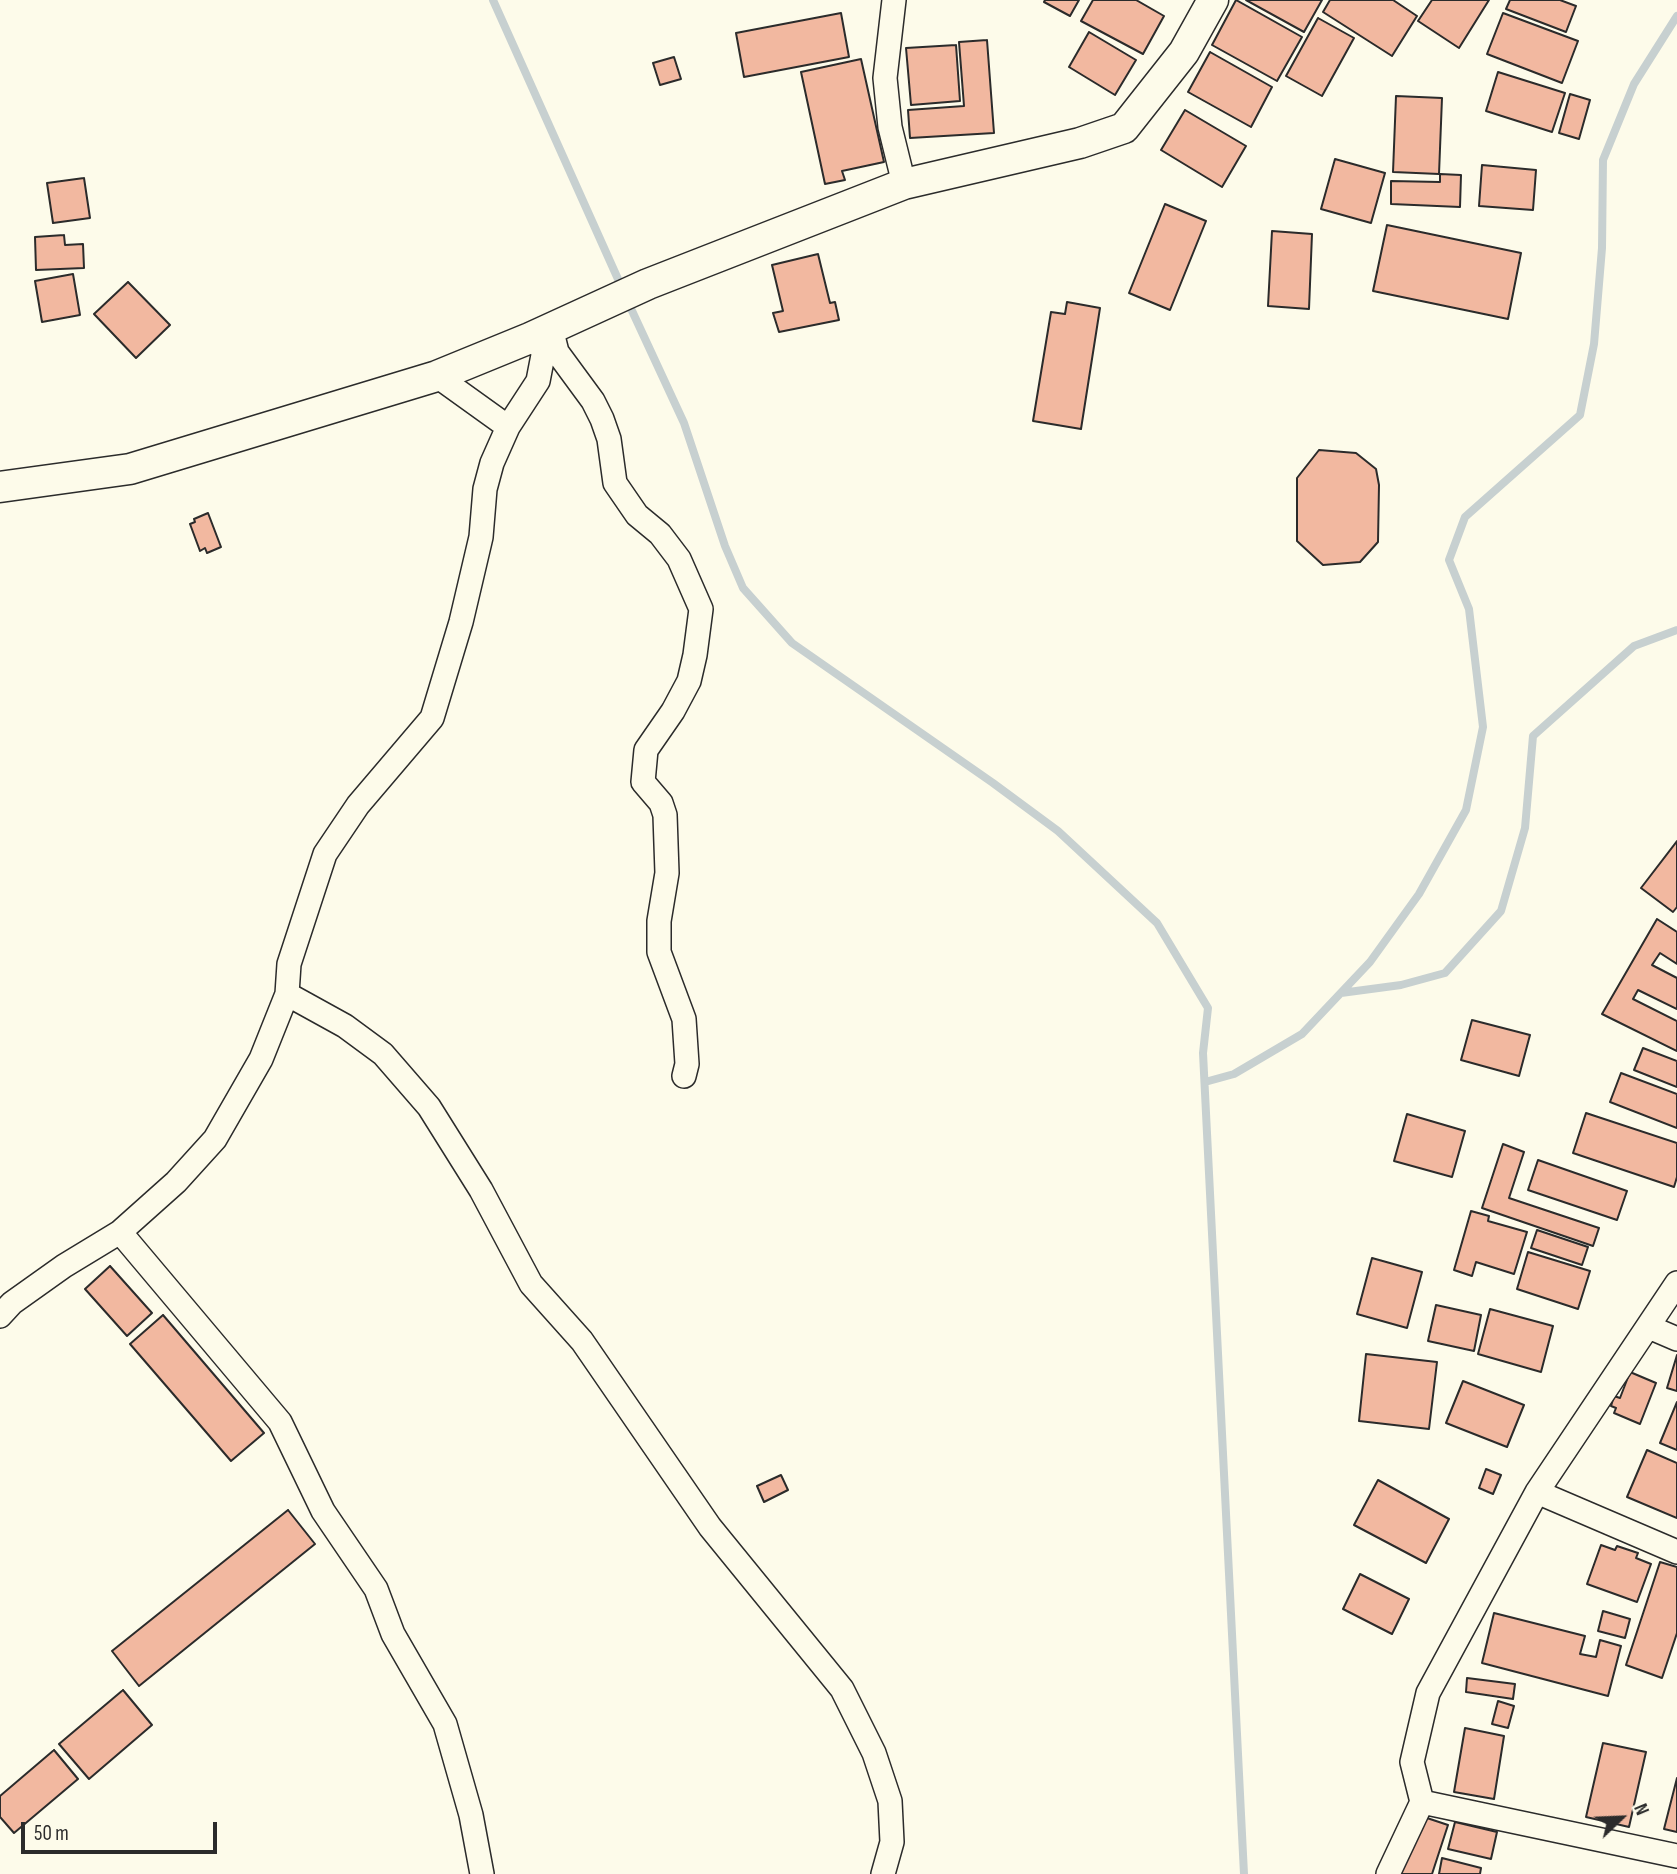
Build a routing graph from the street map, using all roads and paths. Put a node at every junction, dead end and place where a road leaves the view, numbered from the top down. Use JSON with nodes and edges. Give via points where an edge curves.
{"nodes":[{"id":1,"x":894,"y":0,"type":"edge"},
{"id":2,"x":1213,"y":0,"type":"edge"},
{"id":3,"x":904,"y":184,"type":"junction"},
{"id":4,"x":541,"y":333,"type":"junction"},
{"id":5,"x":437,"y":376,"type":"junction"},
{"id":6,"x":508,"y":427,"type":"junction"},
{"id":7,"x":0,"y":487,"type":"edge"},
{"id":8,"x":287,"y":993,"type":"junction"},
{"id":9,"x":684,"y":1076,"type":"dead end"},
{"id":10,"x":120,"y":1232,"type":"junction"},
{"id":11,"x":1677,"y":1283,"type":"edge"},
{"id":12,"x":0,"y":1315,"type":"edge"},
{"id":13,"x":1649,"y":1326,"type":"junction"},
{"id":14,"x":1677,"y":1339,"type":"edge"},
{"id":15,"x":1537,"y":1492,"type":"junction"},
{"id":16,"x":1677,"y":1552,"type":"edge"},
{"id":17,"x":1422,"y":1802,"type":"junction"},
{"id":18,"x":1677,"y":1856,"type":"edge"},
{"id":19,"x":482,"y":1874,"type":"edge"},
{"id":20,"x":883,"y":1874,"type":"edge"},
{"id":21,"x":1388,"y":1874,"type":"edge"}],
"edges":[{"from":1,"to":3,"type":"street","via":[[885,78],[890,127]]},
{"from":2,"to":3,"type":"street","via":[[1184,52],[1124,128],[1080,143]]},
{"from":3,"to":4,"type":"street","via":[[648,284]]},
{"from":4,"to":5,"type":"street"},
{"from":4,"to":6,"type":"street","via":[[544,350],[538,381]]},
{"from":4,"to":9,"type":"street","via":[[602,419],[615,483],[637,515],[660,534],[679,559],[701,609],[690,681],[646,750],[643,782],[662,803],[665,815],[667,873],[659,952],[684,1019]]},
{"from":5,"to":6,"type":"street"},
{"from":5,"to":7,"type":"street","via":[[130,469]]},
{"from":6,"to":8,"type":"street","via":[[485,489],[481,537],[467,598],[432,718],[358,804],[325,854],[289,964]]},
{"from":8,"to":10,"type":"street","via":[[261,1059],[215,1139]]},
{"from":8,"to":20,"type":"street","via":[[383,1054],[429,1107],[481,1190],[531,1284],[582,1341],[710,1527],[842,1689],[874,1753],[890,1801],[892,1842]]},
{"from":10,"to":12,"type":"street","via":[[64,1266]]},
{"from":10,"to":19,"type":"street","via":[[280,1422],[323,1511],[376,1589],[393,1634],[444,1724],[471,1815]]},
{"from":11,"to":13,"type":"street"},
{"from":13,"to":14,"type":"street"},
{"from":13,"to":15,"type":"street"},
{"from":15,"to":16,"type":"street"},
{"from":15,"to":17,"type":"street","via":[[1428,1693],[1412,1762]]},
{"from":17,"to":18,"type":"street"},
{"from":17,"to":21,"type":"street"}]}
